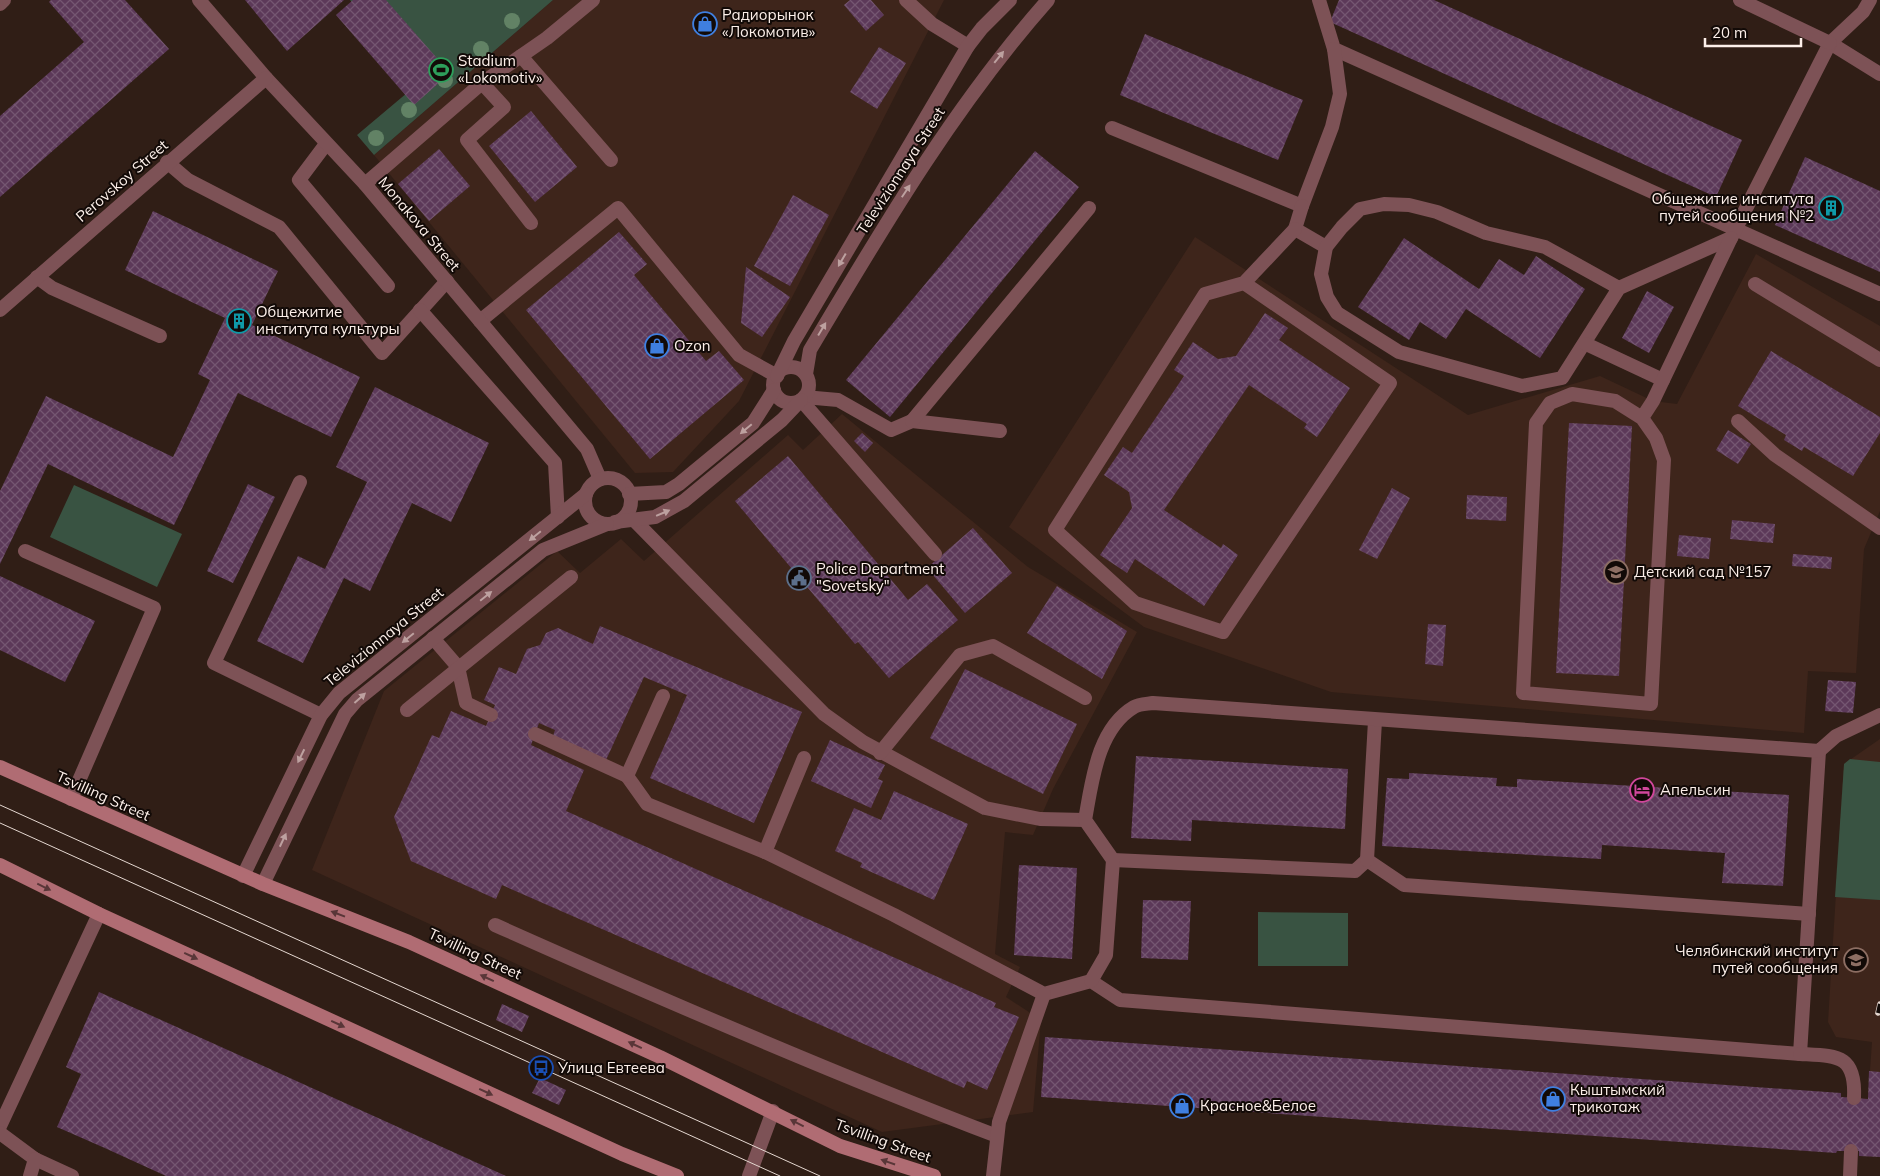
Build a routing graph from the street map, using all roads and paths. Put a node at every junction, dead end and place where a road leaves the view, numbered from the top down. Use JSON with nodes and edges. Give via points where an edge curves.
{"nodes":[{"id":1,"x":4,"y":0,"type":"edge"},
{"id":2,"x":199,"y":0,"type":"edge"},
{"id":3,"x":593,"y":0,"type":"edge"},
{"id":4,"x":906,"y":0,"type":"edge"},
{"id":5,"x":1010,"y":0,"type":"edge"},
{"id":6,"x":1048,"y":0,"type":"edge"},
{"id":7,"x":1320,"y":0,"type":"edge"},
{"id":8,"x":1740,"y":0,"type":"edge"},
{"id":9,"x":1870,"y":0,"type":"edge"},
{"id":10,"x":0,"y":4,"type":"edge"},
{"id":11,"x":1830,"y":43,"type":"junction"},
{"id":12,"x":968,"y":46,"type":"junction"},
{"id":13,"x":1334,"y":49,"type":"junction"},
{"id":14,"x":521,"y":56,"type":"junction"},
{"id":15,"x":1880,"y":74,"type":"edge"},
{"id":16,"x":266,"y":78,"type":"junction"},
{"id":17,"x":482,"y":84,"type":"junction"},
{"id":18,"x":1112,"y":128,"type":"dead end"},
{"id":19,"x":326,"y":144,"type":"junction"},
{"id":20,"x":611,"y":160,"type":"dead end"},
{"id":21,"x":167,"y":162,"type":"junction"},
{"id":22,"x":365,"y":184,"type":"junction"},
{"id":23,"x":1302,"y":206,"type":"junction"},
{"id":24,"x":1089,"y":208,"type":"dead end"},
{"id":25,"x":531,"y":223,"type":"dead end"},
{"id":26,"x":1295,"y":229,"type":"junction"},
{"id":27,"x":1733,"y":233,"type":"junction"},
{"id":28,"x":1326,"y":247,"type":"junction"},
{"id":29,"x":37,"y":277,"type":"junction"},
{"id":30,"x":446,"y":281,"type":"junction"},
{"id":31,"x":1244,"y":283,"type":"junction"},
{"id":32,"x":1755,"y":284,"type":"dead end"},
{"id":33,"x":388,"y":286,"type":"dead end"},
{"id":34,"x":1619,"y":288,"type":"junction"},
{"id":35,"x":1880,"y":294,"type":"edge"},
{"id":36,"x":0,"y":310,"type":"edge"},
{"id":37,"x":420,"y":310,"type":"junction"},
{"id":38,"x":480,"y":320,"type":"junction"},
{"id":39,"x":160,"y":336,"type":"dead end"},
{"id":40,"x":1586,"y":344,"type":"junction"},
{"id":41,"x":1880,"y":360,"type":"edge"},
{"id":42,"x":806,"y":374,"type":"junction"},
{"id":43,"x":777,"y":376,"type":"junction"},
{"id":44,"x":1663,"y":380,"type":"junction"},
{"id":45,"x":774,"y":390,"type":"junction"},
{"id":46,"x":803,"y":398,"type":"junction"},
{"id":47,"x":1642,"y":418,"type":"junction"},
{"id":48,"x":1738,"y":421,"type":"dead end"},
{"id":49,"x":912,"y":422,"type":"junction"},
{"id":50,"x":1000,"y":431,"type":"dead end"},
{"id":51,"x":600,"y":479,"type":"junction"},
{"id":52,"x":300,"y":482,"type":"dead end"},
{"id":53,"x":586,"y":494,"type":"junction"},
{"id":54,"x":629,"y":494,"type":"junction"},
{"id":55,"x":558,"y":516,"type":"junction"},
{"id":56,"x":635,"y":521,"type":"junction"},
{"id":57,"x":611,"y":523,"type":"junction"},
{"id":58,"x":1880,"y":528,"type":"edge"},
{"id":59,"x":25,"y":551,"type":"dead end"},
{"id":60,"x":935,"y":554,"type":"dead end"},
{"id":61,"x":571,"y":577,"type":"dead end"},
{"id":62,"x":433,"y":638,"type":"junction"},
{"id":63,"x":458,"y":667,"type":"junction"},
{"id":64,"x":663,"y":696,"type":"dead end"},
{"id":65,"x":1084,"y":698,"type":"dead end"},
{"id":66,"x":407,"y":710,"type":"dead end"},
{"id":67,"x":321,"y":715,"type":"junction"},
{"id":68,"x":491,"y":715,"type":"dead end"},
{"id":69,"x":1880,"y":715,"type":"edge"},
{"id":70,"x":1375,"y":721,"type":"junction"},
{"id":71,"x":535,"y":734,"type":"dead end"},
{"id":72,"x":1819,"y":751,"type":"junction"},
{"id":73,"x":880,"y":753,"type":"junction"},
{"id":74,"x":804,"y":758,"type":"dead end"},
{"id":75,"x":0,"y":768,"type":"edge"},
{"id":76,"x":627,"y":776,"type":"junction"},
{"id":77,"x":71,"y":799,"type":"junction"},
{"id":78,"x":1085,"y":820,"type":"junction"},
{"id":79,"x":765,"y":852,"type":"junction"},
{"id":80,"x":1113,"y":860,"type":"junction"},
{"id":81,"x":1367,"y":860,"type":"junction"},
{"id":82,"x":0,"y":865,"type":"edge"},
{"id":83,"x":243,"y":876,"type":"junction"},
{"id":84,"x":262,"y":884,"type":"junction"},
{"id":85,"x":99,"y":914,"type":"junction"},
{"id":86,"x":1809,"y":914,"type":"junction"},
{"id":87,"x":495,"y":925,"type":"dead end"},
{"id":88,"x":1091,"y":981,"type":"junction"},
{"id":89,"x":1044,"y":994,"type":"junction"},
{"id":90,"x":1800,"y":1054,"type":"junction"},
{"id":91,"x":1854,"y":1098,"type":"dead end"},
{"id":92,"x":773,"y":1111,"type":"junction"},
{"id":93,"x":0,"y":1126,"type":"edge"},
{"id":94,"x":0,"y":1133,"type":"edge"},
{"id":95,"x":997,"y":1136,"type":"junction"},
{"id":96,"x":1851,"y":1151,"type":"dead end"},
{"id":97,"x":36,"y":1159,"type":"junction"},
{"id":98,"x":30,"y":1176,"type":"edge"},
{"id":99,"x":72,"y":1176,"type":"edge"},
{"id":100,"x":677,"y":1176,"type":"edge"},
{"id":101,"x":749,"y":1176,"type":"edge"},
{"id":102,"x":934,"y":1176,"type":"edge"},
{"id":103,"x":992,"y":1176,"type":"edge"},
{"id":104,"x":1850,"y":1176,"type":"edge"}],
"edges":[{"from":1,"to":10,"type":"street"},
{"from":2,"to":16,"type":"street","name":"Monakova Street"},
{"from":3,"to":14,"type":"street"},
{"from":4,"to":12,"type":"street","via":[[932,24]]},
{"from":5,"to":12,"type":"street","name":"Televizionnaya Street"},
{"from":42,"to":6,"type":"street","name":"Televizionnaya Street","one_way":true,"via":[[810,350],[889,217],[995,63]]},
{"from":7,"to":13,"type":"street"},
{"from":8,"to":11,"type":"street"},
{"from":9,"to":11,"type":"street","via":[[1863,12]]},
{"from":11,"to":15,"type":"street"},
{"from":11,"to":27,"type":"street"},
{"from":12,"to":43,"type":"street","name":"Televizionnaya Street","one_way":true,"via":[[794,341]]},
{"from":13,"to":23,"type":"street","via":[[1340,94],[1332,127]]},
{"from":13,"to":27,"type":"street"},
{"from":14,"to":17,"type":"street"},
{"from":14,"to":20,"type":"street"},
{"from":16,"to":19,"type":"street","name":"Monakova Street"},
{"from":16,"to":21,"type":"street","name":"Perovskoy Street"},
{"from":17,"to":22,"type":"street"},
{"from":17,"to":25,"type":"street","via":[[504,107],[467,140]]},
{"from":18,"to":23,"type":"street"},
{"from":19,"to":22,"type":"street","name":"Monakova Street"},
{"from":19,"to":33,"type":"street","via":[[299,180]]},
{"from":21,"to":29,"type":"street","name":"Perovskoy Street"},
{"from":21,"to":37,"type":"street","via":[[188,180],[278,228],[382,353]]},
{"from":22,"to":30,"type":"street","name":"Monakova Street"},
{"from":23,"to":26,"type":"street"},
{"from":24,"to":49,"type":"street"},
{"from":26,"to":28,"type":"street"},
{"from":26,"to":31,"type":"street"},
{"from":27,"to":34,"type":"street"},
{"from":27,"to":35,"type":"street"},
{"from":27,"to":44,"type":"street"},
{"from":28,"to":34,"type":"street","via":[[1360,209],[1384,204],[1409,205],[1437,212],[1486,233],[1544,247]]},
{"from":28,"to":40,"type":"street","via":[[1321,274],[1326,297],[1337,312],[1399,352],[1522,386],[1562,378]]},
{"from":29,"to":36,"type":"street","name":"Perovskoy Street"},
{"from":29,"to":39,"type":"street","via":[[52,288]]},
{"from":30,"to":37,"type":"street"},
{"from":30,"to":38,"type":"street","name":"Monakova Street"},
{"from":31,"to":31,"type":"street","via":[[1205,294],[1055,530],[1135,603],[1223,632],[1390,383]]},
{"from":32,"to":41,"type":"street"},
{"from":34,"to":40,"type":"street"},
{"from":37,"to":55,"type":"street","via":[[555,462]]},
{"from":38,"to":43,"type":"street","via":[[618,208],[738,355]]},
{"from":38,"to":51,"type":"street","name":"Monakova Street","via":[[587,449]]},
{"from":40,"to":44,"type":"street"},
{"from":42,"to":43,"type":"street","via":[[793,368],[783,369]]},
{"from":42,"to":46,"type":"street","via":[[809,388]]},
{"from":43,"to":45,"type":"street"},
{"from":44,"to":47,"type":"street"},
{"from":45,"to":46,"type":"street","via":[[783,401],[792,403]]},
{"from":45,"to":54,"type":"street","one_way":true,"via":[[753,423],[679,484],[666,492]]},
{"from":46,"to":49,"type":"street","via":[[838,400],[892,430]]},
{"from":56,"to":46,"type":"street","name":"Televizionnaya Street","one_way":true,"via":[[654,517],[684,501],[782,420]]},
{"from":46,"to":60,"type":"street"},
{"from":47,"to":47,"type":"street","via":[[1656,438],[1664,460],[1651,704],[1523,693],[1536,422],[1550,403],[1572,394],[1615,401]]},
{"from":48,"to":58,"type":"street","via":[[1775,454]]},
{"from":49,"to":50,"type":"street"},
{"from":51,"to":53,"type":"street","via":[[589,487]]},
{"from":51,"to":54,"type":"street","via":[[614,479]]},
{"from":52,"to":67,"type":"street","via":[[214,663]]},
{"from":53,"to":55,"type":"street","name":"Televizionnaya Street"},
{"from":53,"to":57,"type":"street","via":[[589,514],[600,522]]},
{"from":54,"to":57,"type":"street","via":[[626,514]]},
{"from":55,"to":67,"type":"street","name":"Televizionnaya Street","one_way":true,"via":[[339,693]]},
{"from":56,"to":57,"type":"street","name":"Televizionnaya Street"},
{"from":56,"to":73,"type":"street","via":[[824,714]]},
{"from":62,"to":57,"type":"street","name":"Televizionnaya Street","one_way":true,"via":[[543,550]]},
{"from":59,"to":77,"type":"street","via":[[154,608]]},
{"from":61,"to":63,"type":"street"},
{"from":62,"to":63,"type":"street"},
{"from":84,"to":62,"type":"street","name":"Televizionnaya Street","one_way":true,"via":[[344,714]]},
{"from":63,"to":66,"type":"street"},
{"from":63,"to":68,"type":"street","via":[[466,703]]},
{"from":64,"to":76,"type":"street"},
{"from":65,"to":73,"type":"street","via":[[993,646],[960,655]]},
{"from":67,"to":83,"type":"street","name":"Televizionnaya Street","one_way":true},
{"from":69,"to":72,"type":"street","via":[[1836,736]]},
{"from":70,"to":72,"type":"street"},
{"from":70,"to":78,"type":"street","via":[[1153,703],[1136,706],[1118,721],[1107,739],[1094,772]]},
{"from":70,"to":81,"type":"street"},
{"from":71,"to":76,"type":"street"},
{"from":72,"to":86,"type":"street"},
{"from":73,"to":78,"type":"street","via":[[985,808],[1040,819]]},
{"from":74,"to":79,"type":"street"},
{"from":75,"to":77,"type":"main road","name":"Tsvilling Street"},
{"from":76,"to":79,"type":"street","via":[[647,804]]},
{"from":77,"to":83,"type":"main road","name":"Tsvilling Street"},
{"from":78,"to":80,"type":"street"},
{"from":79,"to":89,"type":"street"},
{"from":80,"to":81,"type":"street","via":[[1356,870]]},
{"from":80,"to":88,"type":"street","via":[[1106,955]]},
{"from":81,"to":86,"type":"street","via":[[1404,885]]},
{"from":82,"to":85,"type":"main road","one_way":true},
{"from":83,"to":84,"type":"main road","name":"Tsvilling Street"},
{"from":92,"to":84,"type":"main road","name":"Tsvilling Street","one_way":true,"via":[[410,942]]},
{"from":85,"to":93,"type":"street"},
{"from":85,"to":100,"type":"main road","one_way":true,"via":[[613,1150]]},
{"from":86,"to":90,"type":"street"},
{"from":87,"to":95,"type":"street","via":[[683,1009]]},
{"from":88,"to":89,"type":"street"},
{"from":88,"to":90,"type":"street","via":[[1120,1000]]},
{"from":89,"to":95,"type":"street","via":[[999,1122]]},
{"from":90,"to":91,"type":"street","via":[[1837,1056],[1850,1065],[1855,1080]]},
{"from":92,"to":101,"type":"street"},
{"from":102,"to":92,"type":"main road","name":"Tsvilling Street","one_way":true,"via":[[840,1146]]},
{"from":94,"to":97,"type":"street"},
{"from":95,"to":103,"type":"street"},
{"from":96,"to":104,"type":"street"},
{"from":97,"to":98,"type":"street"},
{"from":97,"to":99,"type":"street"}]}
